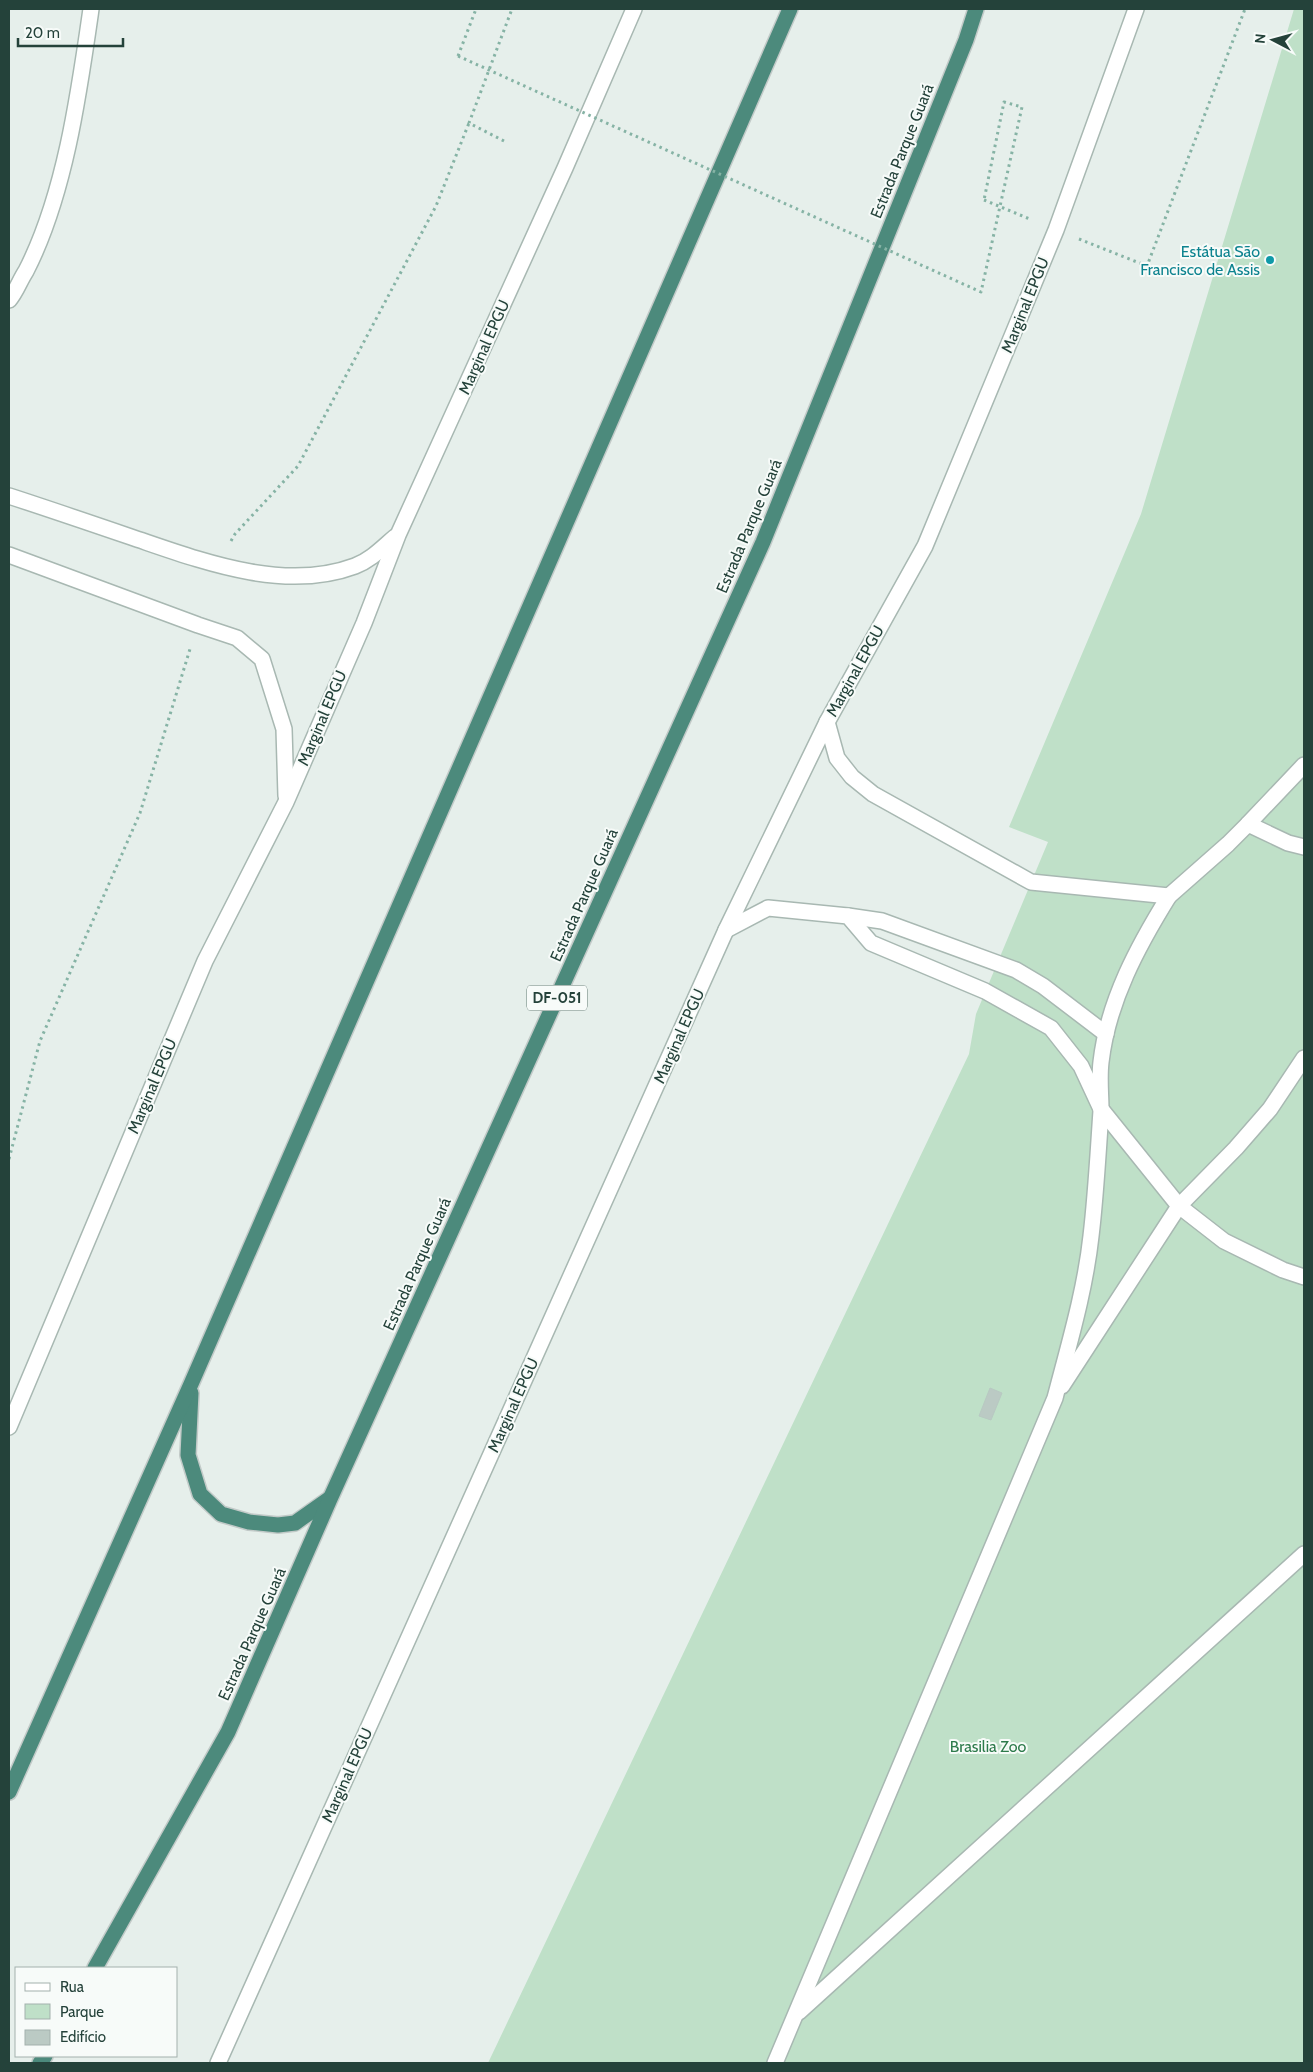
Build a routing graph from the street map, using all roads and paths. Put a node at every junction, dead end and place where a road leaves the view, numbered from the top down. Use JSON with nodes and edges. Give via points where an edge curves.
{"nodes":[{"id":1,"x":91,"y":9,"type":"edge"},
{"id":2,"x":476,"y":9,"type":"edge"},
{"id":3,"x":512,"y":9,"type":"edge"},
{"id":4,"x":634,"y":9,"type":"edge"},
{"id":5,"x":790,"y":9,"type":"edge"},
{"id":6,"x":976,"y":9,"type":"edge"},
{"id":7,"x":1136,"y":9,"type":"edge"},
{"id":8,"x":1245,"y":9,"type":"edge"},
{"id":9,"x":504,"y":141,"type":"dead end"},
{"id":10,"x":984,"y":200,"type":"dead end"},
{"id":11,"x":1146,"y":266,"type":"dead end"},
{"id":12,"x":9,"y":300,"type":"edge"},
{"id":13,"x":9,"y":496,"type":"edge"},
{"id":14,"x":398,"y":535,"type":"junction"},
{"id":15,"x":9,"y":555,"type":"edge"},
{"id":16,"x":827,"y":722,"type":"junction"},
{"id":17,"x":1304,"y":765,"type":"edge"},
{"id":18,"x":286,"y":802,"type":"junction"},
{"id":19,"x":1248,"y":824,"type":"junction"},
{"id":20,"x":1304,"y":848,"type":"edge"},
{"id":21,"x":1170,"y":896,"type":"junction"},
{"id":22,"x":848,"y":916,"type":"junction"},
{"id":23,"x":726,"y":930,"type":"junction"},
{"id":24,"x":1106,"y":1034,"type":"junction"},
{"id":25,"x":1304,"y":1058,"type":"edge"},
{"id":26,"x":1101,"y":1109,"type":"junction"},
{"id":27,"x":1179,"y":1206,"type":"junction"},
{"id":28,"x":1304,"y":1277,"type":"edge"},
{"id":29,"x":191,"y":1384,"type":"junction"},
{"id":30,"x":1054,"y":1398,"type":"junction"},
{"id":31,"x":9,"y":1427,"type":"edge"},
{"id":32,"x":330,"y":1499,"type":"junction"},
{"id":33,"x":1304,"y":1554,"type":"edge"},
{"id":34,"x":9,"y":1792,"type":"edge"},
{"id":35,"x":96,"y":1967,"type":"edge"},
{"id":36,"x":796,"y":2015,"type":"junction"},
{"id":37,"x":218,"y":2063,"type":"edge"},
{"id":38,"x":775,"y":2063,"type":"edge"}],
"edges":[{"from":1,"to":12,"type":"street","via":[[60,177],[35,252]]},
{"from":2,"to":10,"type":"path","bridge":true,"via":[[458,56],[981,292],[1022,106],[1004,102]]},
{"from":3,"to":9,"type":"path","via":[[469,123]]},
{"from":4,"to":14,"type":"street","name":"Marginal EPGU"},
{"from":5,"to":29,"type":"highway"},
{"from":6,"to":32,"type":"highway","name":"Estrada Parque Guará","number":"DF-051","via":[[763,542]]},
{"from":7,"to":16,"type":"street","name":"Marginal EPGU","via":[[1056,230],[925,546]]},
{"from":8,"to":11,"type":"path"},
{"from":13,"to":14,"type":"street","via":[[216,566],[279,575],[332,573],[356,566],[374,556]]},
{"from":14,"to":18,"type":"street","name":"Marginal EPGU"},
{"from":15,"to":18,"type":"street","via":[[237,638],[262,659],[284,729]]},
{"from":16,"to":21,"type":"street","via":[[837,758],[852,777],[873,794],[1031,882]]},
{"from":16,"to":23,"type":"street","name":"Marginal EPGU"},
{"from":17,"to":19,"type":"street"},
{"from":18,"to":31,"type":"street","name":"Marginal EPGU","via":[[205,961]]},
{"from":19,"to":20,"type":"street"},
{"from":19,"to":21,"type":"street"},
{"from":21,"to":24,"type":"street","via":[[1138,948]]},
{"from":22,"to":23,"type":"street","via":[[768,908]]},
{"from":22,"to":24,"type":"street","via":[[882,921],[1016,970],[1043,986]]},
{"from":22,"to":26,"type":"street","via":[[871,942],[985,992],[1051,1028],[1081,1066]]},
{"from":23,"to":37,"type":"street","name":"Marginal EPGU"},
{"from":24,"to":26,"type":"street","via":[[1101,1063]]},
{"from":25,"to":27,"type":"street","via":[[1270,1109]]},
{"from":26,"to":27,"type":"street"},
{"from":26,"to":30,"type":"street","via":[[1091,1237],[1080,1304]]},
{"from":27,"to":28,"type":"street","via":[[1224,1241]]},
{"from":27,"to":30,"type":"street"},
{"from":29,"to":32,"type":"highway","via":[[188,1455],[200,1494],[222,1514],[249,1522],[295,1523]]},
{"from":29,"to":34,"type":"highway"},
{"from":30,"to":36,"type":"street"},
{"from":32,"to":35,"type":"highway","name":"Estrada Parque Guará","number":"DF-051","via":[[228,1732]]},
{"from":33,"to":36,"type":"street"},
{"from":36,"to":38,"type":"street"}]}
